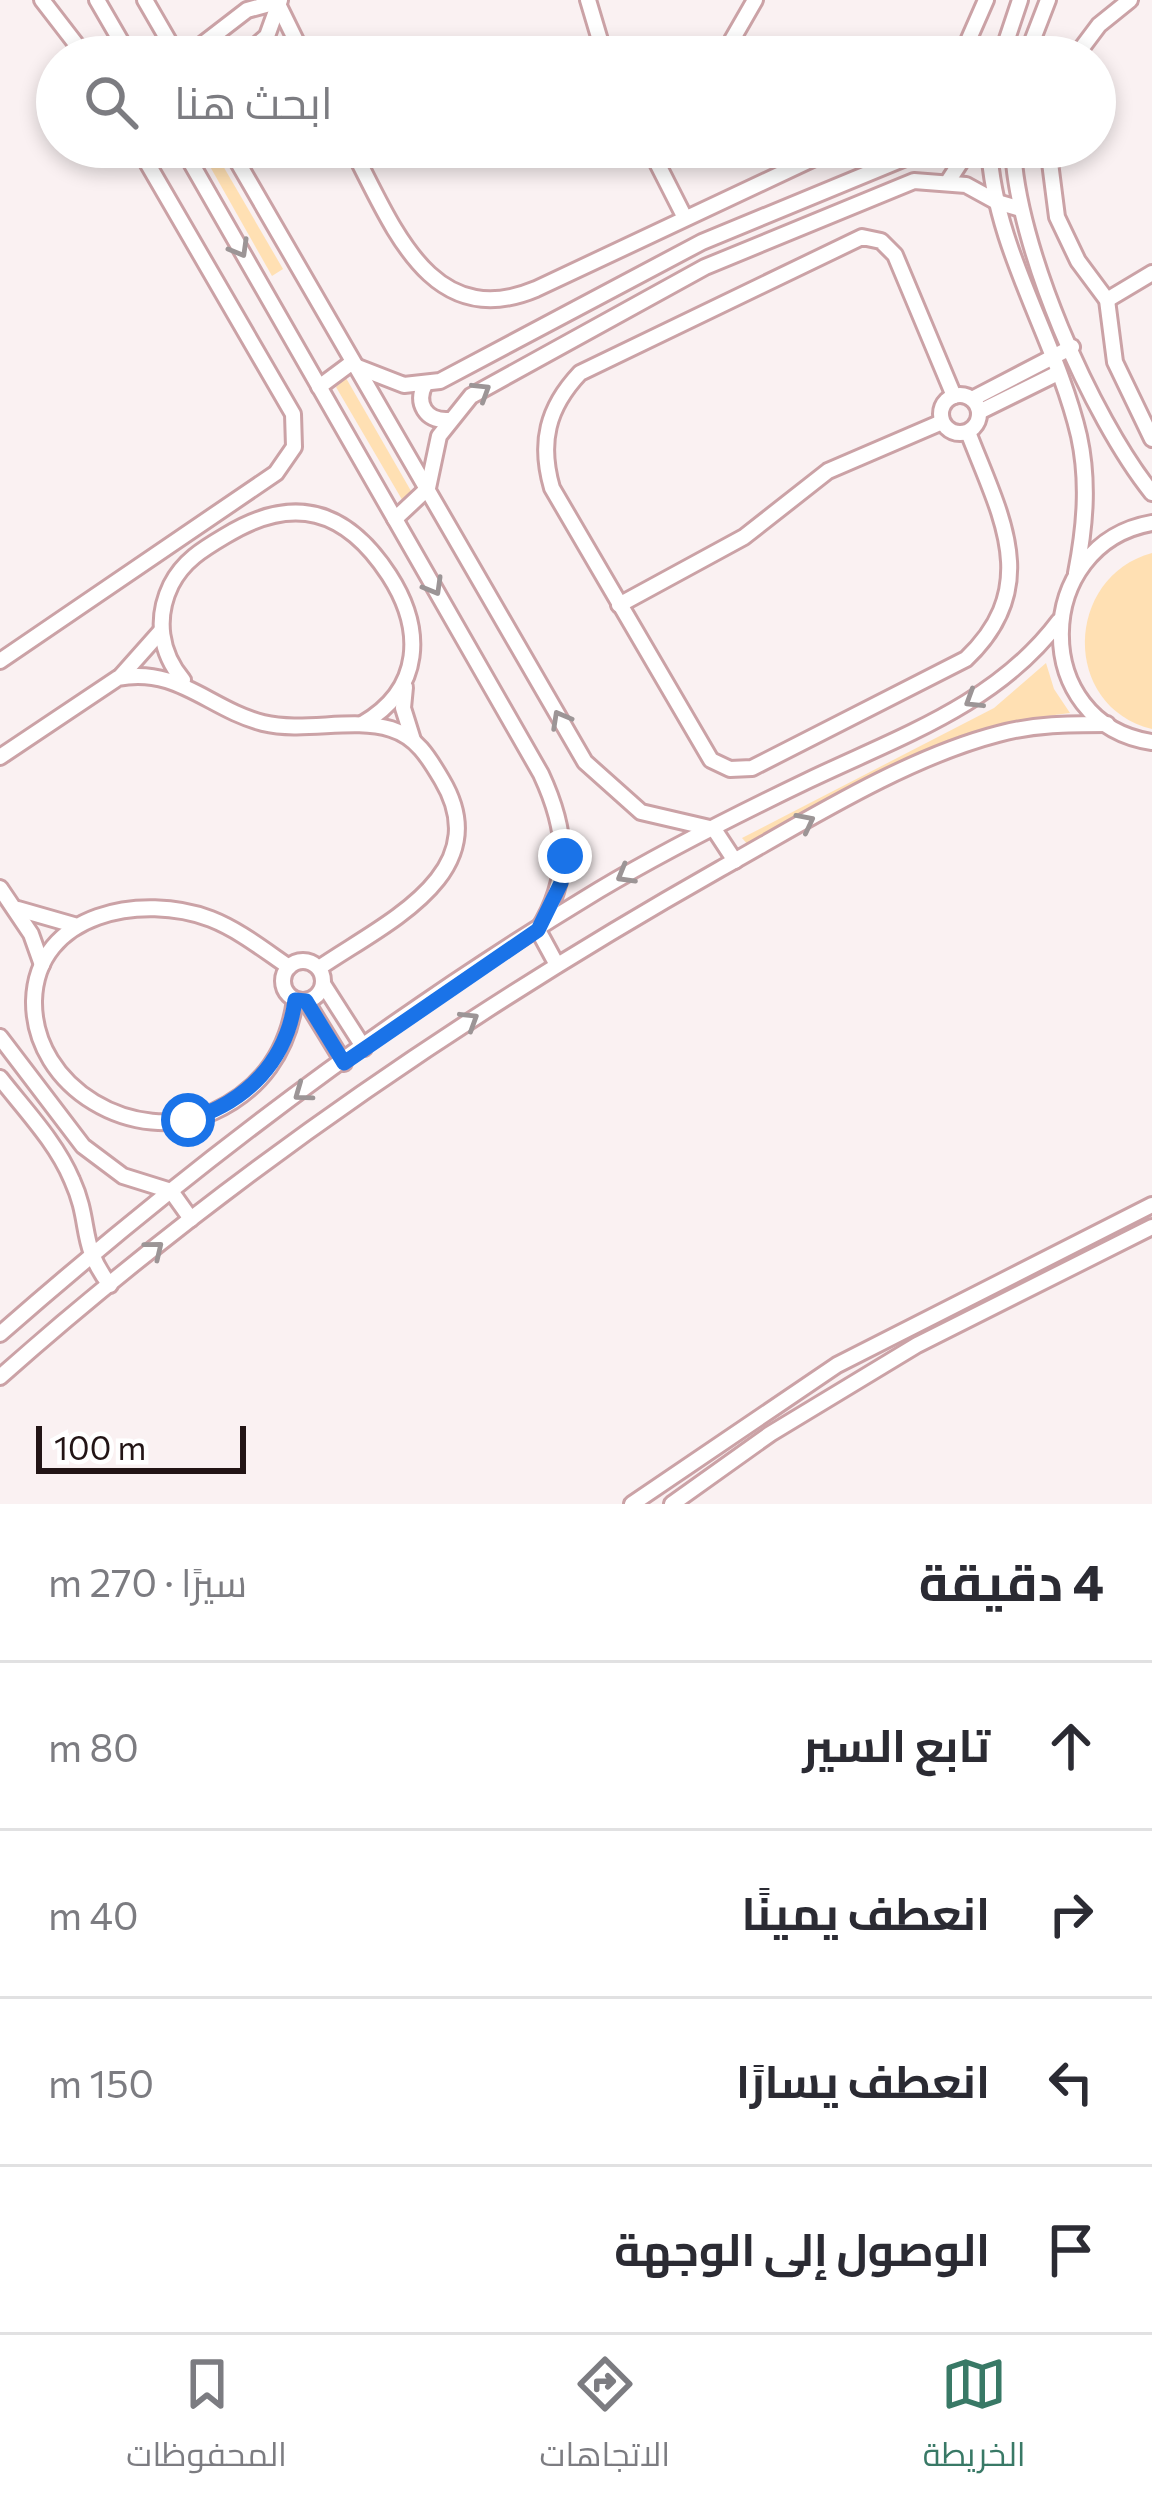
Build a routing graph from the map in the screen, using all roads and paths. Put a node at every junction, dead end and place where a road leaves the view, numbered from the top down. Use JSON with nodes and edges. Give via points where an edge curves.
{"nodes":[{"id":1,"x":42,"y":0,"type":"edge"},
{"id":2,"x":98,"y":0,"type":"edge"},
{"id":3,"x":146,"y":0,"type":"edge"},
{"id":4,"x":588,"y":0,"type":"edge"},
{"id":5,"x":755,"y":0,"type":"edge"},
{"id":6,"x":986,"y":0,"type":"edge"},
{"id":7,"x":1020,"y":0,"type":"edge"},
{"id":8,"x":1048,"y":0,"type":"edge"},
{"id":9,"x":1130,"y":0,"type":"edge"},
{"id":10,"x":278,"y":1,"type":"edge"},
{"id":11,"x":70,"y":36,"type":"edge"},
{"id":12,"x":118,"y":36,"type":"edge"},
{"id":13,"x":169,"y":36,"type":"edge"},
{"id":14,"x":211,"y":36,"type":"edge"},
{"id":15,"x":267,"y":36,"type":"edge"},
{"id":16,"x":294,"y":36,"type":"edge"},
{"id":17,"x":599,"y":36,"type":"edge"},
{"id":18,"x":734,"y":36,"type":"edge"},
{"id":19,"x":970,"y":36,"type":"edge"},
{"id":20,"x":1008,"y":36,"type":"edge"},
{"id":21,"x":1034,"y":36,"type":"edge"},
{"id":22,"x":1091,"y":36,"type":"edge"},
{"id":23,"x":150,"y":168,"type":"edge"},
{"id":24,"x":194,"y":168,"type":"edge"},
{"id":25,"x":242,"y":168,"type":"edge"},
{"id":26,"x":364,"y":168,"type":"edge"},
{"id":27,"x":660,"y":168,"type":"edge"},
{"id":28,"x":791,"y":168,"type":"edge"},
{"id":29,"x":881,"y":168,"type":"edge"},
{"id":30,"x":957,"y":168,"type":"edge"},
{"id":31,"x":992,"y":168,"type":"edge"},
{"id":32,"x":1016,"y":168,"type":"edge"},
{"id":33,"x":1049,"y":168,"type":"edge"},
{"id":34,"x":949,"y":181,"type":"junction"},
{"id":35,"x":997,"y":202,"type":"junction"},
{"id":36,"x":1022,"y":208,"type":"junction"},
{"id":37,"x":684,"y":216,"type":"junction"},
{"id":38,"x":1152,"y":273,"type":"edge"},
{"id":39,"x":1108,"y":300,"type":"junction"},
{"id":40,"x":1072,"y":347,"type":"junction"},
{"id":41,"x":1052,"y":357,"type":"junction"},
{"id":42,"x":350,"y":364,"type":"junction"},
{"id":43,"x":1058,"y":374,"type":"junction"},
{"id":44,"x":425,"y":384,"type":"junction"},
{"id":45,"x":319,"y":387,"type":"junction"},
{"id":46,"x":1089,"y":391,"type":"junction"},
{"id":47,"x":954,"y":396,"type":"junction"},
{"id":48,"x":1067,"y":401,"type":"junction"},
{"id":49,"x":976,"y":406,"type":"junction"},
{"id":50,"x":448,"y":420,"type":"junction"},
{"id":51,"x":942,"y":422,"type":"junction"},
{"id":52,"x":968,"y":432,"type":"junction"},
{"id":53,"x":1152,"y":439,"type":"edge"},
{"id":54,"x":428,"y":488,"type":"junction"},
{"id":55,"x":1152,"y":493,"type":"edge"},
{"id":56,"x":395,"y":519,"type":"junction"},
{"id":57,"x":1152,"y":524,"type":"edge"},
{"id":58,"x":1076,"y":573,"type":"junction"},
{"id":59,"x":619,"y":605,"type":"junction"},
{"id":60,"x":1059,"y":621,"type":"junction"},
{"id":61,"x":161,"y":631,"type":"junction"},
{"id":62,"x":0,"y":661,"type":"edge"},
{"id":63,"x":118,"y":678,"type":"junction"},
{"id":64,"x":406,"y":681,"type":"junction"},
{"id":65,"x":185,"y":683,"type":"junction"},
{"id":66,"x":1106,"y":724,"type":"junction"},
{"id":67,"x":358,"y":727,"type":"junction"},
{"id":68,"x":413,"y":740,"type":"junction"},
{"id":69,"x":1152,"y":742,"type":"edge"},
{"id":70,"x":0,"y":758,"type":"edge"},
{"id":71,"x":714,"y":829,"type":"junction"},
{"id":72,"x":735,"y":861,"type":"junction"},
{"id":73,"x":0,"y":888,"type":"edge"},
{"id":74,"x":13,"y":907,"type":"junction"},
{"id":75,"x":74,"y":926,"type":"junction"},
{"id":76,"x":538,"y":930,"type":"junction"},
{"id":77,"x":42,"y":965,"type":"junction"},
{"id":78,"x":557,"y":965,"type":"junction"},
{"id":79,"x":289,"y":967,"type":"junction"},
{"id":80,"x":319,"y":968,"type":"junction"},
{"id":81,"x":323,"y":984,"type":"junction"},
{"id":82,"x":301,"y":1000,"type":"junction"},
{"id":83,"x":0,"y":1037,"type":"edge"},
{"id":84,"x":364,"y":1048,"type":"junction"},
{"id":85,"x":344,"y":1063,"type":"junction"},
{"id":86,"x":0,"y":1078,"type":"edge"},
{"id":87,"x":171,"y":1191,"type":"junction"},
{"id":88,"x":1152,"y":1205,"type":"edge"},
{"id":89,"x":191,"y":1219,"type":"junction"},
{"id":90,"x":1152,"y":1227,"type":"edge"},
{"id":91,"x":88,"y":1257,"type":"junction"},
{"id":92,"x":110,"y":1285,"type":"junction"},
{"id":93,"x":0,"y":1334,"type":"edge"},
{"id":94,"x":0,"y":1377,"type":"edge"},
{"id":95,"x":632,"y":1504,"type":"edge"},
{"id":96,"x":672,"y":1504,"type":"edge"}],
"edges":[{"from":1,"to":11,"type":"street"},
{"from":2,"to":12,"type":"street"},
{"from":3,"to":13,"type":"street"},
{"from":4,"to":17,"type":"street"},
{"from":5,"to":18,"type":"street"},
{"from":6,"to":19,"type":"street"},
{"from":7,"to":20,"type":"street"},
{"from":8,"to":21,"type":"street"},
{"from":9,"to":22,"type":"street"},
{"from":10,"to":14,"type":"street","via":[[247,10]]},
{"from":10,"to":15,"type":"street"},
{"from":10,"to":16,"type":"street"},
{"from":23,"to":62,"type":"street","via":[[292,413],[294,447],[276,473]]},
{"from":24,"to":45,"type":"street","one_way":true},
{"from":25,"to":42,"type":"street"},
{"from":26,"to":37,"type":"street","via":[[422,270],[467,297],[519,296]]},
{"from":27,"to":37,"type":"street"},
{"from":28,"to":37,"type":"street"},
{"from":29,"to":44,"type":"street","via":[[702,242]]},
{"from":30,"to":34,"type":"street"},
{"from":31,"to":35,"type":"street"},
{"from":32,"to":36,"type":"street"},
{"from":33,"to":39,"type":"street","via":[[1066,242]]},
{"from":34,"to":35,"type":"street"},
{"from":50,"to":34,"type":"street","one_way":true,"via":[[471,396],[705,267],[914,182]]},
{"from":35,"to":36,"type":"street"},
{"from":35,"to":41,"type":"street"},
{"from":36,"to":40,"type":"street"},
{"from":38,"to":39,"type":"street"},
{"from":39,"to":53,"type":"street","via":[[1115,362]]},
{"from":40,"to":41,"type":"street"},
{"from":40,"to":46,"type":"street"},
{"from":41,"to":43,"type":"street"},
{"from":41,"to":49,"type":"street"},
{"from":42,"to":44,"type":"street","via":[[384,380]]},
{"from":42,"to":45,"type":"street"},
{"from":42,"to":54,"type":"street"},
{"from":43,"to":48,"type":"street"},
{"from":43,"to":49,"type":"street"},
{"from":44,"to":50,"type":"street","via":[[424,410]]},
{"from":45,"to":56,"type":"street"},
{"from":46,"to":48,"type":"street"},
{"from":46,"to":55,"type":"street"},
{"from":47,"to":49,"type":"street"},
{"from":47,"to":51,"type":"street"},
{"from":47,"to":59,"type":"street","via":[[895,255],[862,237],[580,374],[554,406],[546,468]]},
{"from":48,"to":58,"type":"street","via":[[1085,486]]},
{"from":49,"to":52,"type":"street"},
{"from":50,"to":54,"type":"street"},
{"from":51,"to":52,"type":"street","via":[[953,433]]},
{"from":51,"to":59,"type":"street","via":[[828,471],[744,537]]},
{"from":52,"to":59,"type":"street","via":[[1009,544],[1009,587],[994,627],[966,659],[752,768],[730,769],[704,751]]},
{"from":54,"to":56,"type":"street"},
{"from":71,"to":54,"type":"street","one_way":true,"via":[[641,812],[593,772]]},
{"from":56,"to":76,"type":"street","one_way":true,"via":[[554,801],[565,856]]},
{"from":57,"to":58,"type":"street","via":[[1104,543]]},
{"from":58,"to":60,"type":"street"},
{"from":60,"to":66,"type":"street","via":[[1069,680]]},
{"from":60,"to":71,"type":"street","one_way":true,"via":[[1019,666],[957,710]]},
{"from":61,"to":63,"type":"street"},
{"from":61,"to":64,"type":"street","via":[[174,578],[197,553],[267,515],[320,516],[366,540],[405,600],[415,640]]},
{"from":61,"to":65,"type":"street"},
{"from":63,"to":65,"type":"street","via":[[152,674]]},
{"from":63,"to":70,"type":"street"},
{"from":64,"to":67,"type":"street"},
{"from":64,"to":68,"type":"street","via":[[403,708]]},
{"from":65,"to":67,"type":"street","via":[[266,724]]},
{"from":66,"to":69,"type":"street"},
{"from":72,"to":66,"type":"street","one_way":true,"via":[[965,744],[1034,727]]},
{"from":67,"to":68,"type":"street"},
{"from":68,"to":80,"type":"street","via":[[456,810],[452,862],[431,891]]},
{"from":71,"to":72,"type":"street"},
{"from":71,"to":76,"type":"street","one_way":true},
{"from":72,"to":78,"type":"street"},
{"from":73,"to":74,"type":"street"},
{"from":74,"to":75,"type":"street"},
{"from":74,"to":77,"type":"street"},
{"from":75,"to":77,"type":"street"},
{"from":75,"to":79,"type":"street","via":[[123,910],[191,913]]},
{"from":76,"to":78,"type":"street"},
{"from":76,"to":84,"type":"street"},
{"from":77,"to":82,"type":"street","via":[[35,1019],[49,1054],[86,1099],[135,1122],[188,1120],[244,1093],[280,1054]]},
{"from":89,"to":78,"type":"street","one_way":true,"via":[[408,1059]]},
{"from":79,"to":80,"type":"street","via":[[304,961]]},
{"from":79,"to":82,"type":"street","via":[[283,982]]},
{"from":80,"to":81,"type":"street"},
{"from":81,"to":82,"type":"street"},
{"from":81,"to":84,"type":"street"},
{"from":82,"to":85,"type":"street"},
{"from":83,"to":87,"type":"street","via":[[83,1146],[123,1176]]},
{"from":84,"to":85,"type":"street"},
{"from":85,"to":87,"type":"street","one_way":true},
{"from":86,"to":91,"type":"street","via":[[68,1170]]},
{"from":87,"to":89,"type":"street"},
{"from":87,"to":91,"type":"street"},
{"from":88,"to":95,"type":"street","via":[[836,1365]]},
{"from":92,"to":89,"type":"street","one_way":true},
{"from":90,"to":96,"type":"street","via":[[917,1345]]},
{"from":91,"to":92,"type":"street"},
{"from":91,"to":93,"type":"street"},
{"from":92,"to":94,"type":"street"}]}
